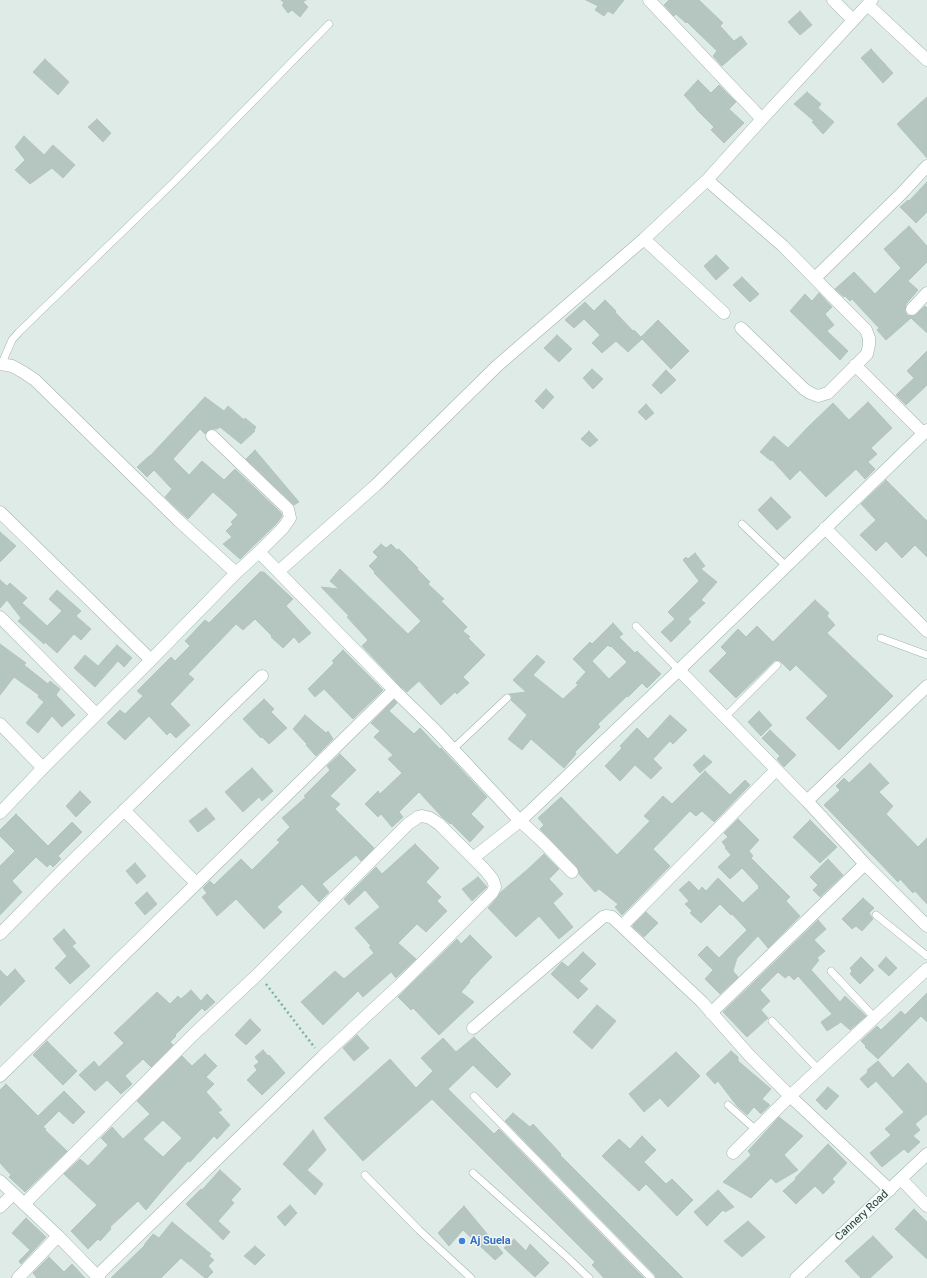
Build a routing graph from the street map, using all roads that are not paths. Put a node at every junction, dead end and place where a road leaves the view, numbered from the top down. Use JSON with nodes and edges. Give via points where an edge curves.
{"nodes":[{"id":1,"x":649,"y":0,"type":"edge"},
{"id":2,"x":833,"y":0,"type":"edge"},
{"id":3,"x":870,"y":2,"type":"edge"},
{"id":4,"x":853,"y":20,"type":"junction"},
{"id":5,"x":329,"y":24,"type":"dead end"},
{"id":6,"x":927,"y":60,"type":"edge"},
{"id":7,"x":762,"y":118,"type":"junction"},
{"id":8,"x":927,"y":166,"type":"edge"},
{"id":9,"x":708,"y":180,"type":"junction"},
{"id":10,"x":644,"y":239,"type":"junction"},
{"id":11,"x":815,"y":278,"type":"junction"},
{"id":12,"x":927,"y":293,"type":"edge"},
{"id":13,"x":912,"y":309,"type":"dead end"},
{"id":14,"x":724,"y":313,"type":"dead end"},
{"id":15,"x":741,"y":328,"type":"dead end"},
{"id":16,"x":1,"y":364,"type":"edge"},
{"id":17,"x":855,"y":365,"type":"junction"},
{"id":18,"x":925,"y":432,"type":"edge"},
{"id":19,"x":212,"y":436,"type":"dead end"},
{"id":20,"x":0,"y":512,"type":"edge"},
{"id":21,"x":742,"y":524,"type":"dead end"},
{"id":22,"x":825,"y":528,"type":"junction"},
{"id":23,"x":259,"y":552,"type":"junction"},
{"id":24,"x":786,"y":566,"type":"junction"},
{"id":25,"x":279,"y":571,"type":"junction"},
{"id":26,"x":236,"y":573,"type":"junction"},
{"id":27,"x":0,"y":617,"type":"edge"},
{"id":28,"x":636,"y":626,"type":"dead end"},
{"id":29,"x":927,"y":631,"type":"edge"},
{"id":30,"x":881,"y":638,"type":"dead end"},
{"id":31,"x":927,"y":655,"type":"edge"},
{"id":32,"x":151,"y":660,"type":"junction"},
{"id":33,"x":777,"y":665,"type":"dead end"},
{"id":34,"x":680,"y":670,"type":"junction"},
{"id":35,"x":262,"y":676,"type":"dead end"},
{"id":36,"x":927,"y":686,"type":"edge"},
{"id":37,"x":394,"y":690,"type":"junction"},
{"id":38,"x":507,"y":698,"type":"dead end"},
{"id":39,"x":96,"y":714,"type":"junction"},
{"id":40,"x":725,"y":717,"type":"junction"},
{"id":41,"x":0,"y":724,"type":"edge"},
{"id":42,"x":453,"y":749,"type":"junction"},
{"id":43,"x":43,"y":768,"type":"junction"},
{"id":44,"x":776,"y":770,"type":"junction"},
{"id":45,"x":807,"y":802,"type":"junction"},
{"id":46,"x":124,"y":810,"type":"junction"},
{"id":47,"x":0,"y":813,"type":"edge"},
{"id":48,"x":520,"y":821,"type":"junction"},
{"id":49,"x":473,"y":858,"type":"junction"},
{"id":50,"x":865,"y":864,"type":"junction"},
{"id":51,"x":572,"y":872,"type":"dead end"},
{"id":52,"x":196,"y":883,"type":"junction"},
{"id":53,"x":876,"y":915,"type":"dead end"},
{"id":54,"x":622,"y":926,"type":"junction"},
{"id":55,"x":927,"y":926,"type":"edge"},
{"id":56,"x":0,"y":934,"type":"edge"},
{"id":57,"x":927,"y":956,"type":"edge"},
{"id":58,"x":927,"y":969,"type":"edge"},
{"id":59,"x":831,"y":971,"type":"dead end"},
{"id":60,"x":711,"y":1013,"type":"junction"},
{"id":61,"x":875,"y":1018,"type":"junction"},
{"id":62,"x":772,"y":1021,"type":"dead end"},
{"id":63,"x":474,"y":1028,"type":"dead end"},
{"id":64,"x":818,"y":1070,"type":"junction"},
{"id":65,"x":0,"y":1076,"type":"edge"},
{"id":66,"x":474,"y":1096,"type":"dead end"},
{"id":67,"x":790,"y":1096,"type":"junction"},
{"id":68,"x":728,"y":1105,"type":"dead end"},
{"id":69,"x":756,"y":1130,"type":"junction"},
{"id":70,"x":733,"y":1153,"type":"dead end"},
{"id":71,"x":927,"y":1154,"type":"edge"},
{"id":72,"x":473,"y":1173,"type":"dead end"},
{"id":73,"x":365,"y":1176,"type":"dead end"},
{"id":74,"x":901,"y":1179,"type":"junction"},
{"id":75,"x":0,"y":1181,"type":"edge"},
{"id":76,"x":890,"y":1190,"type":"junction"},
{"id":77,"x":13,"y":1194,"type":"junction"},
{"id":78,"x":24,"y":1204,"type":"junction"},
{"id":79,"x":927,"y":1206,"type":"edge"},
{"id":80,"x":0,"y":1207,"type":"edge"},
{"id":81,"x":58,"y":1236,"type":"junction"},
{"id":82,"x":802,"y":1276,"type":"edge"},
{"id":83,"x":98,"y":1277,"type":"edge"},
{"id":84,"x":18,"y":1278,"type":"edge"},
{"id":85,"x":471,"y":1278,"type":"edge"},
{"id":86,"x":589,"y":1278,"type":"edge"},
{"id":87,"x":651,"y":1278,"type":"edge"}],
"edges":[{"from":1,"to":7,"type":"street"},
{"from":2,"to":4,"type":"street"},
{"from":3,"to":4,"type":"street"},
{"from":3,"to":6,"type":"street"},
{"from":4,"to":7,"type":"street"},
{"from":5,"to":16,"type":"lane","via":[[176,180],[18,332]]},
{"from":7,"to":9,"type":"street"},
{"from":8,"to":11,"type":"street"},
{"from":9,"to":10,"type":"street"},
{"from":9,"to":11,"type":"street"},
{"from":10,"to":14,"type":"street"},
{"from":10,"to":25,"type":"street","via":[[497,366],[376,485]]},
{"from":11,"to":17,"type":"street","via":[[866,330],[869,338],[867,354]]},
{"from":12,"to":13,"type":"street"},
{"from":15,"to":17,"type":"street","via":[[810,394],[828,394]]},
{"from":16,"to":26,"type":"street","via":[[23,372],[35,380]]},
{"from":17,"to":18,"type":"street"},
{"from":18,"to":22,"type":"street"},
{"from":19,"to":23,"type":"street","via":[[288,510],[290,518]]},
{"from":20,"to":32,"type":"street"},
{"from":21,"to":24,"type":"lane"},
{"from":22,"to":24,"type":"street"},
{"from":22,"to":29,"type":"street"},
{"from":23,"to":25,"type":"street"},
{"from":23,"to":26,"type":"street"},
{"from":24,"to":34,"type":"street"},
{"from":25,"to":37,"type":"street"},
{"from":26,"to":32,"type":"street"},
{"from":27,"to":39,"type":"street"},
{"from":28,"to":34,"type":"lane"},
{"from":30,"to":31,"type":"lane"},
{"from":32,"to":39,"type":"street"},
{"from":33,"to":40,"type":"lane"},
{"from":34,"to":40,"type":"street"},
{"from":34,"to":48,"type":"street"},
{"from":35,"to":46,"type":"street"},
{"from":36,"to":45,"type":"street"},
{"from":37,"to":42,"type":"street"},
{"from":37,"to":52,"type":"street"},
{"from":38,"to":42,"type":"lane"},
{"from":39,"to":43,"type":"street"},
{"from":40,"to":44,"type":"street"},
{"from":41,"to":43,"type":"street"},
{"from":42,"to":48,"type":"street"},
{"from":43,"to":47,"type":"street"},
{"from":44,"to":45,"type":"street"},
{"from":44,"to":54,"type":"street"},
{"from":45,"to":50,"type":"street"},
{"from":46,"to":52,"type":"street"},
{"from":46,"to":56,"type":"street"},
{"from":48,"to":49,"type":"street"},
{"from":48,"to":51,"type":"street"},
{"from":49,"to":78,"type":"street","via":[[430,818],[418,817],[408,824]]},
{"from":49,"to":83,"type":"street","via":[[494,880],[495,887],[492,893]]},
{"from":50,"to":55,"type":"street"},
{"from":50,"to":60,"type":"street"},
{"from":52,"to":65,"type":"street"},
{"from":53,"to":57,"type":"lane"},
{"from":54,"to":60,"type":"street"},
{"from":54,"to":63,"type":"street","via":[[612,917],[603,917]]},
{"from":58,"to":61,"type":"street"},
{"from":59,"to":61,"type":"lane"},
{"from":60,"to":67,"type":"street"},
{"from":61,"to":64,"type":"street"},
{"from":62,"to":64,"type":"lane"},
{"from":64,"to":67,"type":"street"},
{"from":66,"to":87,"type":"lane"},
{"from":67,"to":69,"type":"street"},
{"from":67,"to":76,"type":"street"},
{"from":68,"to":69,"type":"lane"},
{"from":69,"to":70,"type":"street"},
{"from":71,"to":74,"type":"street","name":"Cannery Road"},
{"from":72,"to":86,"type":"lane"},
{"from":73,"to":85,"type":"lane"},
{"from":74,"to":76,"type":"street","name":"Cannery Road"},
{"from":74,"to":79,"type":"street"},
{"from":75,"to":77,"type":"street"},
{"from":76,"to":82,"type":"street","name":"Cannery Road"},
{"from":77,"to":78,"type":"street"},
{"from":77,"to":80,"type":"street"},
{"from":78,"to":81,"type":"street"},
{"from":81,"to":83,"type":"street"},
{"from":81,"to":84,"type":"street"}]}
